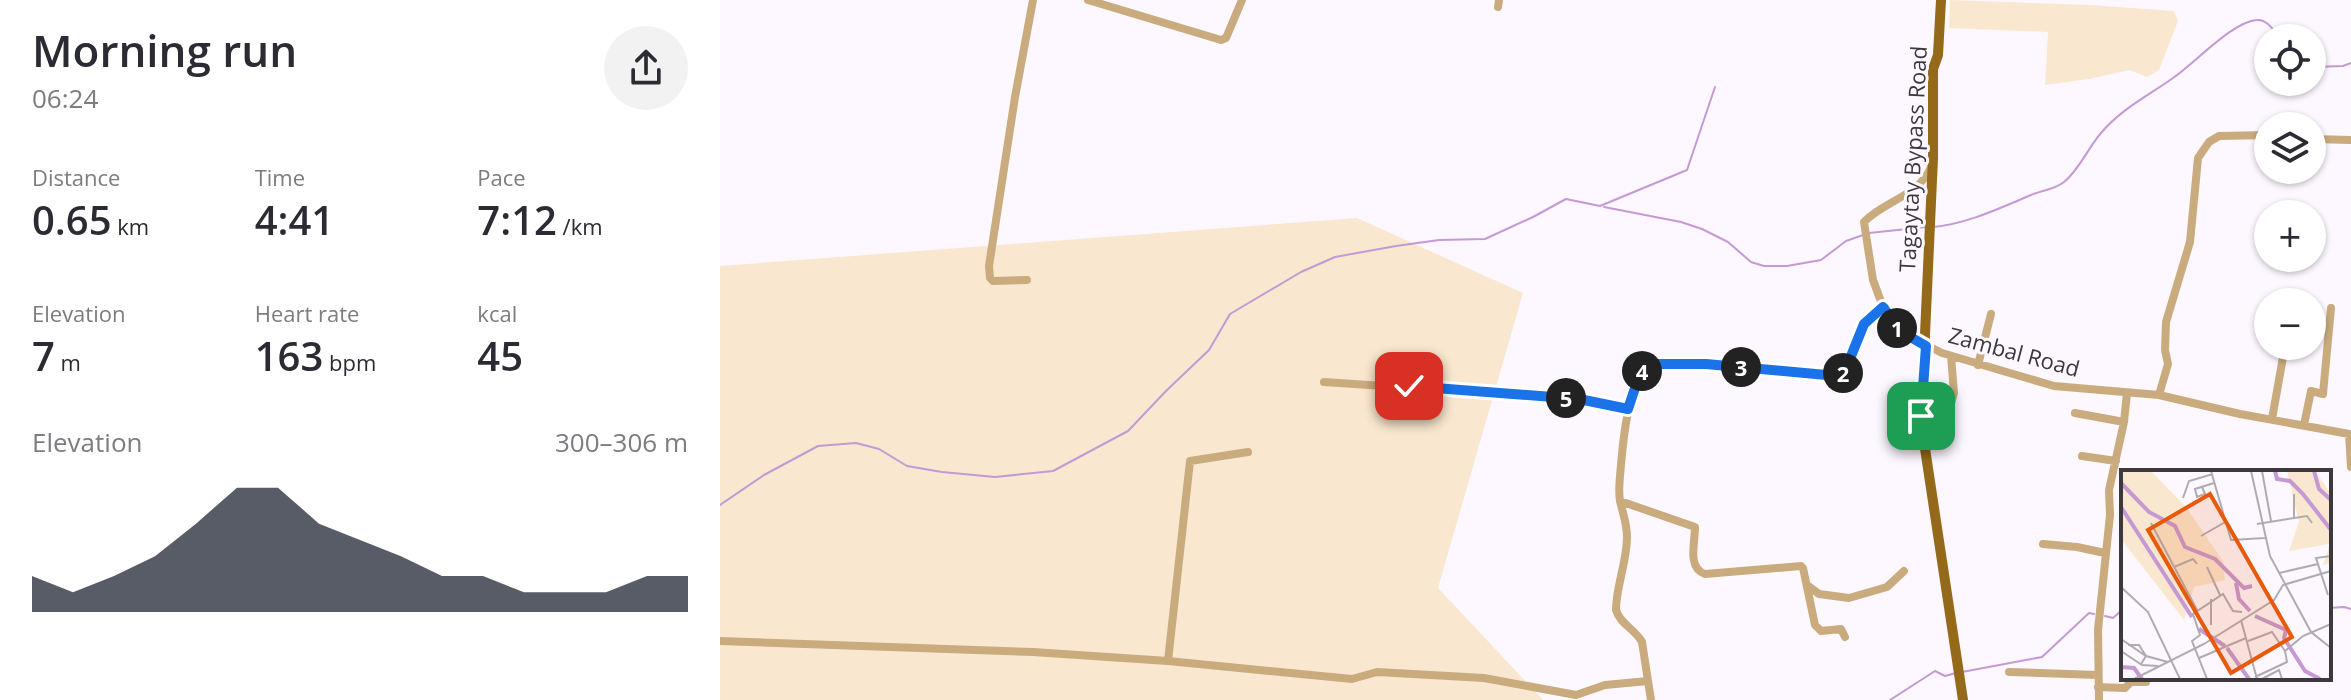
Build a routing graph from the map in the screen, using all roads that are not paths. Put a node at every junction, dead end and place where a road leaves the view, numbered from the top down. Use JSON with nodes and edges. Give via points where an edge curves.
{"nodes":[{"id":1,"x":1033,"y":0,"type":"edge"},
{"id":2,"x":1088,"y":0,"type":"edge"},
{"id":3,"x":1242,"y":0,"type":"edge"},
{"id":4,"x":1941,"y":0,"type":"edge"},
{"id":5,"x":2254,"y":135,"type":"edge"},
{"id":6,"x":2326,"y":139,"type":"edge"},
{"id":7,"x":2351,"y":140,"type":"edge"},
{"id":8,"x":1933,"y":158,"type":"junction"},
{"id":9,"x":1027,"y":280,"type":"dead end"},
{"id":10,"x":1883,"y":307,"type":"junction"},
{"id":11,"x":2331,"y":308,"type":"dead end"},
{"id":12,"x":1991,"y":314,"type":"dead end"},
{"id":13,"x":1926,"y":346,"type":"junction"},
{"id":14,"x":1951,"y":356,"type":"junction"},
{"id":15,"x":2283,"y":360,"type":"edge"},
{"id":16,"x":1978,"y":365,"type":"junction"},
{"id":17,"x":1324,"y":382,"type":"dead end"},
{"id":18,"x":2127,"y":393,"type":"junction"},
{"id":19,"x":2159,"y":395,"type":"junction"},
{"id":20,"x":1628,"y":409,"type":"junction"},
{"id":21,"x":2075,"y":413,"type":"dead end"},
{"id":22,"x":2272,"y":419,"type":"junction"},
{"id":23,"x":2124,"y":422,"type":"junction"},
{"id":24,"x":2351,"y":423,"type":"edge"},
{"id":25,"x":1945,"y":424,"type":"dead end"},
{"id":26,"x":2304,"y":425,"type":"junction"},
{"id":27,"x":2349,"y":434,"type":"edge"},
{"id":28,"x":1248,"y":452,"type":"dead end"},
{"id":29,"x":2082,"y":456,"type":"dead end"},
{"id":30,"x":2351,"y":467,"type":"edge"},
{"id":31,"x":2118,"y":468,"type":"edge"},
{"id":32,"x":1620,"y":501,"type":"junction"},
{"id":33,"x":2043,"y":544,"type":"dead end"},
{"id":34,"x":2105,"y":553,"type":"junction"},
{"id":35,"x":1904,"y":571,"type":"dead end"},
{"id":36,"x":1806,"y":584,"type":"junction"},
{"id":37,"x":1845,"y":637,"type":"dead end"},
{"id":38,"x":720,"y":641,"type":"edge"},
{"id":39,"x":1168,"y":661,"type":"junction"},
{"id":40,"x":2009,"y":672,"type":"dead end"},
{"id":41,"x":2098,"y":675,"type":"junction"},
{"id":42,"x":1648,"y":681,"type":"junction"},
{"id":43,"x":2146,"y":682,"type":"dead end"},
{"id":44,"x":2098,"y":687,"type":"junction"},
{"id":45,"x":1651,"y":700,"type":"edge"},
{"id":46,"x":1963,"y":700,"type":"edge"},
{"id":47,"x":2099,"y":700,"type":"edge"}],
"edges":[{"from":1,"to":9,"type":"street","via":[[989,266],[993,281]]},
{"from":2,"to":3,"type":"street","via":[[1221,40]]},
{"from":4,"to":8,"type":"main road","name":"Tagaytay Bypass Road","via":[[1933,69]]},
{"from":5,"to":19,"type":"street","via":[[2219,136],[2198,158],[2190,242],[2166,322],[2168,364]]},
{"from":6,"to":7,"type":"street"},
{"from":8,"to":10,"type":"street","name":"Zambal Road","via":[[1924,180],[1866,219],[1866,241]]},
{"from":8,"to":13,"type":"main road","name":"Tagaytay Bypass Road"},
{"from":10,"to":13,"type":"street","name":"Zambal Road","via":[[1900,331]]},
{"from":10,"to":20,"type":"street","via":[[1864,324],[1841,375],[1646,364]]},
{"from":11,"to":26,"type":"street","via":[[2323,394],[2311,391]]},
{"from":12,"to":16,"type":"street"},
{"from":13,"to":14,"type":"street","name":"Zambal Road"},
{"from":13,"to":46,"type":"main road","name":"Tagaytay Bypass Road","via":[[1921,429]]},
{"from":14,"to":16,"type":"street","name":"Zambal Road"},
{"from":14,"to":25,"type":"street","via":[[1954,393]]},
{"from":15,"to":22,"type":"street"},
{"from":16,"to":18,"type":"street","name":"Zambal Road","via":[[2054,386]]},
{"from":17,"to":20,"type":"street","via":[[1579,399]]},
{"from":18,"to":19,"type":"street","name":"Zambal Road"},
{"from":18,"to":23,"type":"street"},
{"from":19,"to":22,"type":"street","name":"Zambal Road"},
{"from":20,"to":32,"type":"street"},
{"from":21,"to":23,"type":"street"},
{"from":22,"to":26,"type":"street","name":"Zambal Road"},
{"from":23,"to":31,"type":"street"},
{"from":24,"to":27,"type":"street"},
{"from":26,"to":27,"type":"street","name":"Zambal Road"},
{"from":27,"to":30,"type":"street"},
{"from":28,"to":39,"type":"street","via":[[1190,461]]},
{"from":29,"to":31,"type":"street"},
{"from":31,"to":34,"type":"street","via":[[2109,490]]},
{"from":32,"to":36,"type":"street","via":[[1695,527],[1698,572],[1798,566]]},
{"from":32,"to":42,"type":"street","via":[[1627,537],[1616,610],[1640,638]]},
{"from":33,"to":34,"type":"street"},
{"from":34,"to":41,"type":"street"},
{"from":35,"to":36,"type":"street","via":[[1887,587],[1855,597],[1819,594]]},
{"from":36,"to":37,"type":"street","via":[[1817,628],[1841,629]]},
{"from":38,"to":39,"type":"street"},
{"from":39,"to":42,"type":"street","via":[[1357,679],[1377,672],[1484,678],[1576,695],[1605,685]]},
{"from":40,"to":41,"type":"street"},
{"from":41,"to":44,"type":"street"},
{"from":42,"to":45,"type":"street"},
{"from":43,"to":44,"type":"street"},
{"from":44,"to":47,"type":"street"}]}
